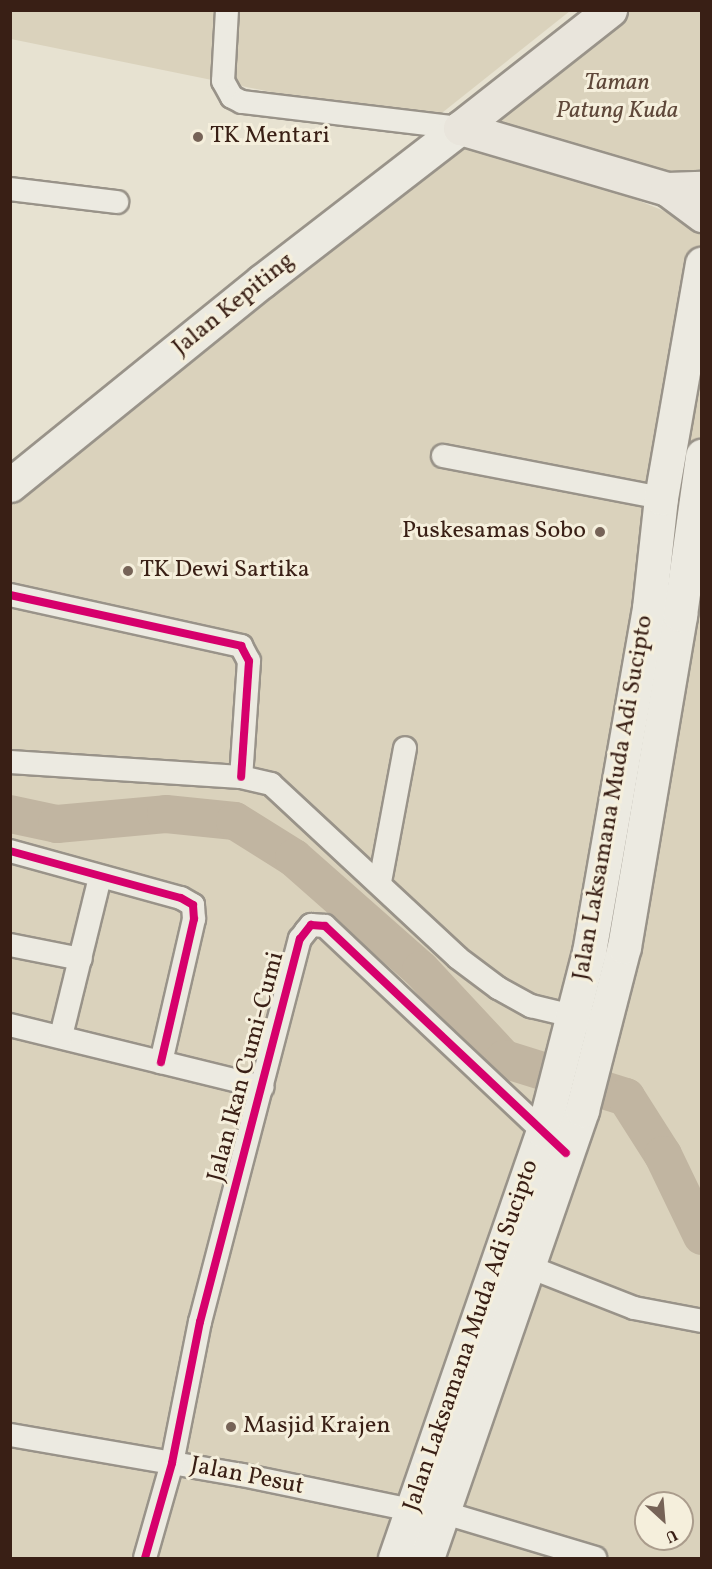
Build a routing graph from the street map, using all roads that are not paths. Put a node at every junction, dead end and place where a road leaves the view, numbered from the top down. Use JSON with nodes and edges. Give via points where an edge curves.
{"nodes":[{"id":1,"x":226,"y":10,"type":"edge"},
{"id":2,"x":610,"y":10,"type":"edge"},
{"id":3,"x":460,"y":128,"type":"junction"},
{"id":4,"x":702,"y":188,"type":"edge"},
{"id":5,"x":10,"y":189,"type":"edge"},
{"id":6,"x":667,"y":189,"type":"junction"},
{"id":7,"x":117,"y":202,"type":"dead end"},
{"id":8,"x":702,"y":215,"type":"edge"},
{"id":9,"x":702,"y":264,"type":"edge"},
{"id":10,"x":443,"y":456,"type":"dead end"},
{"id":11,"x":702,"y":456,"type":"edge"},
{"id":12,"x":10,"y":485,"type":"edge"},
{"id":13,"x":661,"y":498,"type":"junction"},
{"id":14,"x":10,"y":595,"type":"edge"},
{"id":15,"x":677,"y":614,"type":"edge"},
{"id":16,"x":405,"y":748,"type":"dead end"},
{"id":17,"x":10,"y":762,"type":"edge"},
{"id":18,"x":241,"y":777,"type":"junction"},
{"id":19,"x":10,"y":851,"type":"edge"},
{"id":20,"x":100,"y":877,"type":"junction"},
{"id":21,"x":380,"y":882,"type":"junction"},
{"id":22,"x":10,"y":945,"type":"edge"},
{"id":23,"x":81,"y":959,"type":"junction"},
{"id":24,"x":10,"y":1025,"type":"edge"},
{"id":25,"x":569,"y":1026,"type":"junction"},
{"id":26,"x":604,"y":1026,"type":"junction"},
{"id":27,"x":61,"y":1036,"type":"junction"},
{"id":28,"x":161,"y":1062,"type":"junction"},
{"id":29,"x":262,"y":1087,"type":"junction"},
{"id":30,"x":558,"y":1115,"type":"junction"},
{"id":31,"x":527,"y":1266,"type":"junction"},
{"id":32,"x":702,"y":1321,"type":"edge"},
{"id":33,"x":10,"y":1435,"type":"edge"},
{"id":34,"x":172,"y":1463,"type":"junction"},
{"id":35,"x":427,"y":1511,"type":"junction"},
{"id":36,"x":145,"y":1558,"type":"edge"},
{"id":37,"x":395,"y":1558,"type":"edge"},
{"id":38,"x":427,"y":1558,"type":"edge"},
{"id":39,"x":595,"y":1558,"type":"edge"}],
"edges":[{"from":1,"to":3,"type":"street","via":[[223,81],[232,97],[242,102]]},
{"from":2,"to":3,"type":"highway"},
{"from":3,"to":6,"type":"highway"},
{"from":3,"to":12,"type":"main road","name":"Jalan Kepiting","via":[[262,281]]},
{"from":4,"to":6,"type":"highway"},
{"from":5,"to":7,"type":"street"},
{"from":6,"to":8,"type":"highway"},
{"from":9,"to":13,"type":"main road","name":"Jalan Laksamana Muda Adi Sucipto"},
{"from":10,"to":13,"type":"street"},
{"from":11,"to":15,"type":"main road","name":"Jalan Laksamana Muda Adi Sucipto"},
{"from":13,"to":15,"type":"main road","name":"Jalan Laksamana Muda Adi Sucipto"},
{"from":14,"to":18,"type":"street","via":[[241,646],[249,661]]},
{"from":15,"to":25,"type":"main road","name":"Jalan Laksamana Muda Adi Sucipto"},
{"from":15,"to":26,"type":"main road","name":"Jalan Laksamana Muda Adi Sucipto","via":[[624,947]]},
{"from":16,"to":21,"type":"street"},
{"from":17,"to":18,"type":"street"},
{"from":18,"to":21,"type":"street","via":[[271,784],[284,793]]},
{"from":19,"to":20,"type":"street"},
{"from":20,"to":23,"type":"street"},
{"from":20,"to":28,"type":"street","via":[[181,898],[195,908]]},
{"from":21,"to":25,"type":"street","via":[[458,958],[498,988]]},
{"from":22,"to":23,"type":"street"},
{"from":23,"to":27,"type":"street"},
{"from":24,"to":27,"type":"street"},
{"from":25,"to":26,"type":"street"},
{"from":25,"to":30,"type":"main road","name":"Jalan Laksamana Muda Adi Sucipto"},
{"from":26,"to":30,"type":"main road","name":"Jalan Laksamana Muda Adi Sucipto"},
{"from":27,"to":28,"type":"street"},
{"from":28,"to":29,"type":"street"},
{"from":29,"to":30,"type":"street","name":"Jalan Ikan Cumi-Cumi","via":[[300,939],[311,925],[317,925],[325,926]]},
{"from":29,"to":34,"type":"street","name":"Jalan Ikan Cumi-Cumi","via":[[200,1322]]},
{"from":30,"to":31,"type":"main road","name":"Jalan Laksamana Muda Adi Sucipto","via":[[566,1153]]},
{"from":30,"to":35,"type":"main road","name":"Jalan Laksamana Muda Adi Sucipto"},
{"from":31,"to":32,"type":"street","via":[[634,1308]]},
{"from":31,"to":35,"type":"main road","name":"Jalan Laksamana Muda Adi Sucipto"},
{"from":33,"to":34,"type":"street","name":"Jalan Pesut"},
{"from":34,"to":35,"type":"street","name":"Jalan Pesut"},
{"from":34,"to":36,"type":"street","name":"Jalan Ikan Cumi-Cumi"},
{"from":35,"to":37,"type":"main road","name":"Jalan Laksamana Muda Adi Sucipto"},
{"from":35,"to":38,"type":"main road","name":"Jalan Laksamana Muda Adi Sucipto"},
{"from":35,"to":39,"type":"street","name":"Jalan Pesut"}]}
